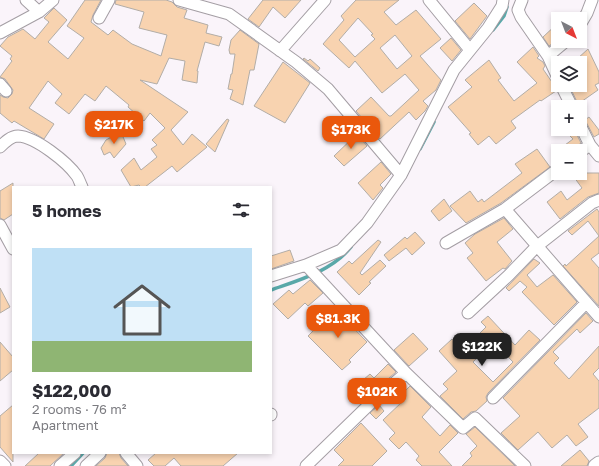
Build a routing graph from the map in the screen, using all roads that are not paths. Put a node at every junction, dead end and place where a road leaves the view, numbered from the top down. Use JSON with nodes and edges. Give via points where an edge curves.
{"nodes":[{"id":1,"x":26,"y":0,"type":"edge"},
{"id":2,"x":53,"y":0,"type":"edge"},
{"id":3,"x":109,"y":0,"type":"edge"},
{"id":4,"x":178,"y":0,"type":"edge"},
{"id":5,"x":325,"y":0,"type":"edge"},
{"id":6,"x":429,"y":0,"type":"edge"},
{"id":7,"x":503,"y":0,"type":"edge"},
{"id":8,"x":522,"y":0,"type":"edge"},
{"id":9,"x":592,"y":0,"type":"edge"},
{"id":10,"x":39,"y":12,"type":"junction"},
{"id":11,"x":587,"y":13,"type":"edge"},
{"id":12,"x":99,"y":18,"type":"dead end"},
{"id":13,"x":0,"y":33,"type":"edge"},
{"id":14,"x":558,"y":48,"type":"edge"},
{"id":15,"x":470,"y":50,"type":"junction"},
{"id":16,"x":280,"y":51,"type":"junction"},
{"id":17,"x":548,"y":56,"type":"junction"},
{"id":18,"x":551,"y":63,"type":"edge"},
{"id":19,"x":586,"y":136,"type":"edge"},
{"id":20,"x":590,"y":145,"type":"junction"},
{"id":21,"x":0,"y":147,"type":"edge"},
{"id":22,"x":587,"y":147,"type":"edge"},
{"id":23,"x":599,"y":156,"type":"edge"},
{"id":24,"x":551,"y":174,"type":"edge"},
{"id":25,"x":401,"y":175,"type":"junction"},
{"id":26,"x":81,"y":186,"type":"edge"},
{"id":27,"x":599,"y":200,"type":"edge"},
{"id":28,"x":505,"y":209,"type":"junction"},
{"id":29,"x":0,"y":225,"type":"edge"},
{"id":30,"x":446,"y":243,"type":"dead end"},
{"id":31,"x":12,"y":246,"type":"edge"},
{"id":32,"x":536,"y":246,"type":"junction"},
{"id":33,"x":306,"y":266,"type":"junction"},
{"id":34,"x":272,"y":276,"type":"edge"},
{"id":35,"x":586,"y":303,"type":"junction"},
{"id":36,"x":468,"y":313,"type":"dead end"},
{"id":37,"x":599,"y":317,"type":"edge"},
{"id":38,"x":406,"y":373,"type":"junction"},
{"id":39,"x":493,"y":398,"type":"dead end"},
{"id":40,"x":74,"y":454,"type":"edge"},
{"id":41,"x":99,"y":454,"type":"edge"},
{"id":42,"x":127,"y":454,"type":"edge"},
{"id":43,"x":0,"y":461,"type":"edge"},
{"id":44,"x":599,"y":463,"type":"edge"},
{"id":45,"x":5,"y":466,"type":"edge"},
{"id":46,"x":60,"y":466,"type":"edge"},
{"id":47,"x":86,"y":466,"type":"edge"},
{"id":48,"x":137,"y":466,"type":"edge"},
{"id":49,"x":306,"y":466,"type":"edge"},
{"id":50,"x":525,"y":466,"type":"edge"},
{"id":51,"x":595,"y":466,"type":"edge"}],
"edges":[{"from":1,"to":10,"type":"street"},
{"from":2,"to":10,"type":"street"},
{"from":3,"to":12,"type":"street"},
{"from":4,"to":16,"type":"street","via":[[229,14]]},
{"from":5,"to":16,"type":"street"},
{"from":6,"to":15,"type":"street"},
{"from":7,"to":15,"type":"street","via":[[488,28]]},
{"from":8,"to":17,"type":"street","via":[[518,10],[521,17]]},
{"from":9,"to":11,"type":"street"},
{"from":10,"to":13,"type":"street"},
{"from":14,"to":17,"type":"street"},
{"from":15,"to":25,"type":"street","via":[[454,70]]},
{"from":16,"to":25,"type":"street","via":[[328,89]]},
{"from":17,"to":18,"type":"street"},
{"from":19,"to":20,"type":"street"},
{"from":20,"to":22,"type":"street"},
{"from":20,"to":23,"type":"street"},
{"from":21,"to":26,"type":"street","via":[[18,136],[37,142],[62,159]]},
{"from":24,"to":28,"type":"street"},
{"from":25,"to":33,"type":"street","via":[[367,223],[341,250]]},
{"from":27,"to":32,"type":"street"},
{"from":28,"to":30,"type":"street"},
{"from":28,"to":32,"type":"street"},
{"from":29,"to":31,"type":"street"},
{"from":32,"to":35,"type":"street"},
{"from":32,"to":36,"type":"street"},
{"from":33,"to":34,"type":"street"},
{"from":33,"to":38,"type":"street"},
{"from":35,"to":37,"type":"street"},
{"from":35,"to":39,"type":"street"},
{"from":38,"to":49,"type":"street","via":[[375,399]]},
{"from":38,"to":50,"type":"street","via":[[463,428],[475,418]]},
{"from":40,"to":46,"type":"street"},
{"from":41,"to":47,"type":"street"},
{"from":42,"to":48,"type":"street"},
{"from":43,"to":45,"type":"street"},
{"from":44,"to":51,"type":"street"}]}
